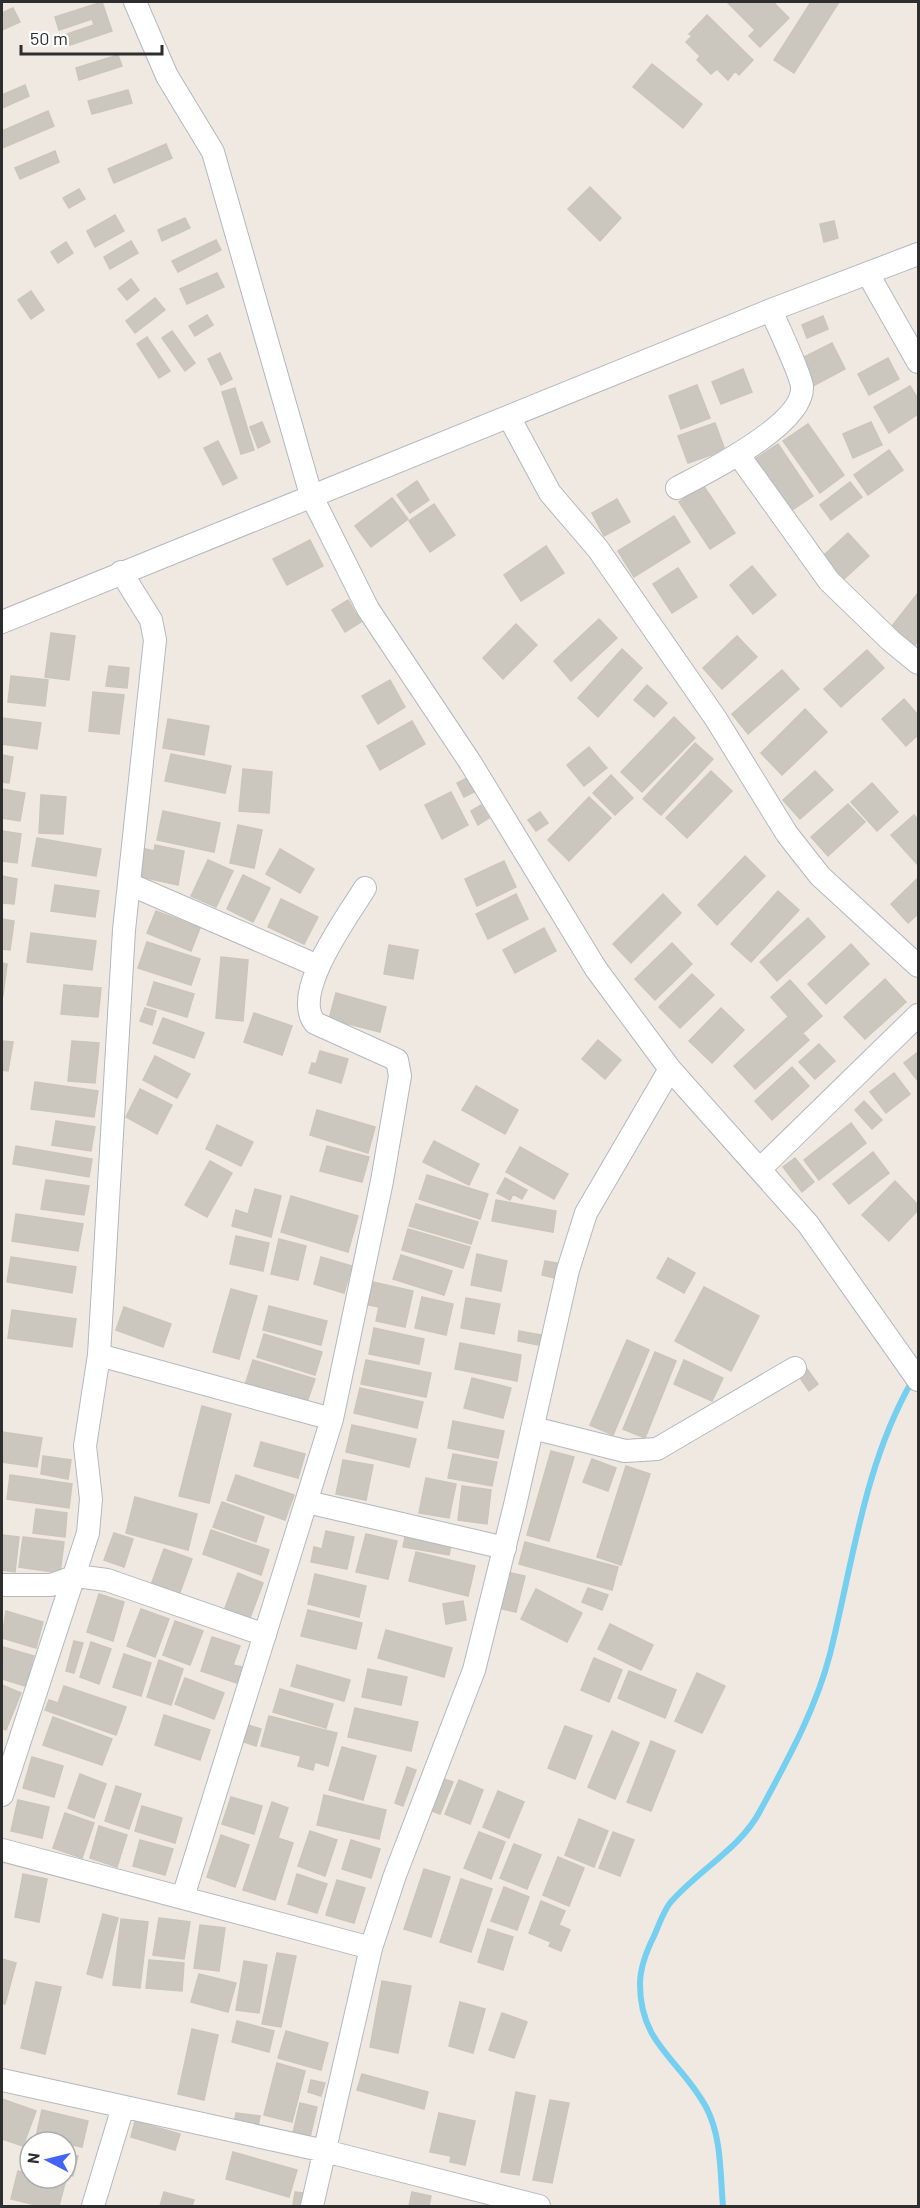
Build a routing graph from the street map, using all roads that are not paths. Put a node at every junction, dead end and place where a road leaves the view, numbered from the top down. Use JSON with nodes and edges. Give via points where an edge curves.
{"nodes":[{"id":1,"x":135,"y":2,"type":"edge"},
{"id":2,"x":918,"y":254,"type":"edge"},
{"id":3,"x":868,"y":274,"type":"junction"},
{"id":4,"x":771,"y":310,"type":"junction"},
{"id":5,"x":918,"y":362,"type":"edge"},
{"id":6,"x":509,"y":417,"type":"junction"},
{"id":7,"x":738,"y":454,"type":"junction"},
{"id":8,"x":677,"y":488,"type":"dead end"},
{"id":9,"x":311,"y":495,"type":"junction"},
{"id":10,"x":121,"y":572,"type":"junction"},
{"id":11,"x":2,"y":622,"type":"edge"},
{"id":12,"x":918,"y":663,"type":"edge"},
{"id":13,"x":129,"y":884,"type":"junction"},
{"id":14,"x":365,"y":888,"type":"dead end"},
{"id":15,"x":318,"y":966,"type":"junction"},
{"id":16,"x":918,"y":966,"type":"edge"},
{"id":17,"x":918,"y":1015,"type":"edge"},
{"id":18,"x":670,"y":1069,"type":"junction"},
{"id":19,"x":760,"y":1169,"type":"junction"},
{"id":20,"x":99,"y":1355,"type":"junction"},
{"id":21,"x":795,"y":1368,"type":"dead end"},
{"id":22,"x":913,"y":1372,"type":"edge"},
{"id":23,"x":332,"y":1419,"type":"junction"},
{"id":24,"x":533,"y":1428,"type":"junction"},
{"id":25,"x":307,"y":1502,"type":"junction"},
{"id":26,"x":505,"y":1548,"type":"junction"},
{"id":27,"x":76,"y":1576,"type":"junction"},
{"id":28,"x":2,"y":1584,"type":"edge"},
{"id":29,"x":265,"y":1635,"type":"junction"},
{"id":30,"x":2,"y":1795,"type":"edge"},
{"id":31,"x":2,"y":1850,"type":"edge"},
{"id":32,"x":183,"y":1897,"type":"junction"},
{"id":33,"x":371,"y":1948,"type":"junction"},
{"id":34,"x":2,"y":2080,"type":"edge"},
{"id":35,"x":123,"y":2107,"type":"junction"},
{"id":36,"x":325,"y":2151,"type":"junction"},
{"id":37,"x":93,"y":2206,"type":"edge"},
{"id":38,"x":312,"y":2206,"type":"edge"},
{"id":39,"x":539,"y":2206,"type":"edge"}],
"edges":[{"from":1,"to":9,"type":"street","via":[[167,76],[213,152]]},
{"from":2,"to":3,"type":"street"},
{"from":3,"to":4,"type":"street"},
{"from":3,"to":5,"type":"street"},
{"from":4,"to":6,"type":"street"},
{"from":4,"to":7,"type":"street","via":[[802,386],[799,402],[791,414]]},
{"from":6,"to":9,"type":"street"},
{"from":6,"to":16,"type":"street","via":[[550,492],[598,549],[716,719],[787,834],[820,876]]},
{"from":7,"to":8,"type":"street"},
{"from":7,"to":12,"type":"street","via":[[829,581]]},
{"from":9,"to":10,"type":"street"},
{"from":9,"to":18,"type":"street","via":[[368,609],[470,762],[596,969]]},
{"from":10,"to":11,"type":"street"},
{"from":10,"to":13,"type":"street","via":[[155,630]]},
{"from":13,"to":15,"type":"street"},
{"from":13,"to":20,"type":"street"},
{"from":14,"to":15,"type":"street"},
{"from":15,"to":23,"type":"street","via":[[307,1003],[308,1015],[315,1023],[397,1060],[400,1076]]},
{"from":17,"to":19,"type":"street"},
{"from":18,"to":19,"type":"street"},
{"from":18,"to":24,"type":"street","via":[[586,1213],[568,1270]]},
{"from":19,"to":22,"type":"street","via":[[808,1224]]},
{"from":20,"to":23,"type":"street"},
{"from":20,"to":27,"type":"street","via":[[85,1446],[91,1499],[88,1533]]},
{"from":21,"to":24,"type":"street","via":[[657,1449],[625,1451]]},
{"from":23,"to":25,"type":"street"},
{"from":24,"to":26,"type":"street"},
{"from":25,"to":26,"type":"street"},
{"from":25,"to":29,"type":"street"},
{"from":26,"to":33,"type":"street","via":[[461,1710],[395,1875]]},
{"from":27,"to":28,"type":"street","via":[[51,1585]]},
{"from":27,"to":29,"type":"street","via":[[107,1580]]},
{"from":27,"to":30,"type":"street"},
{"from":29,"to":32,"type":"street"},
{"from":31,"to":32,"type":"street"},
{"from":32,"to":33,"type":"street"},
{"from":33,"to":36,"type":"street"},
{"from":34,"to":35,"type":"street"},
{"from":35,"to":36,"type":"street"},
{"from":35,"to":37,"type":"street"},
{"from":36,"to":38,"type":"street"},
{"from":36,"to":39,"type":"street"}]}
